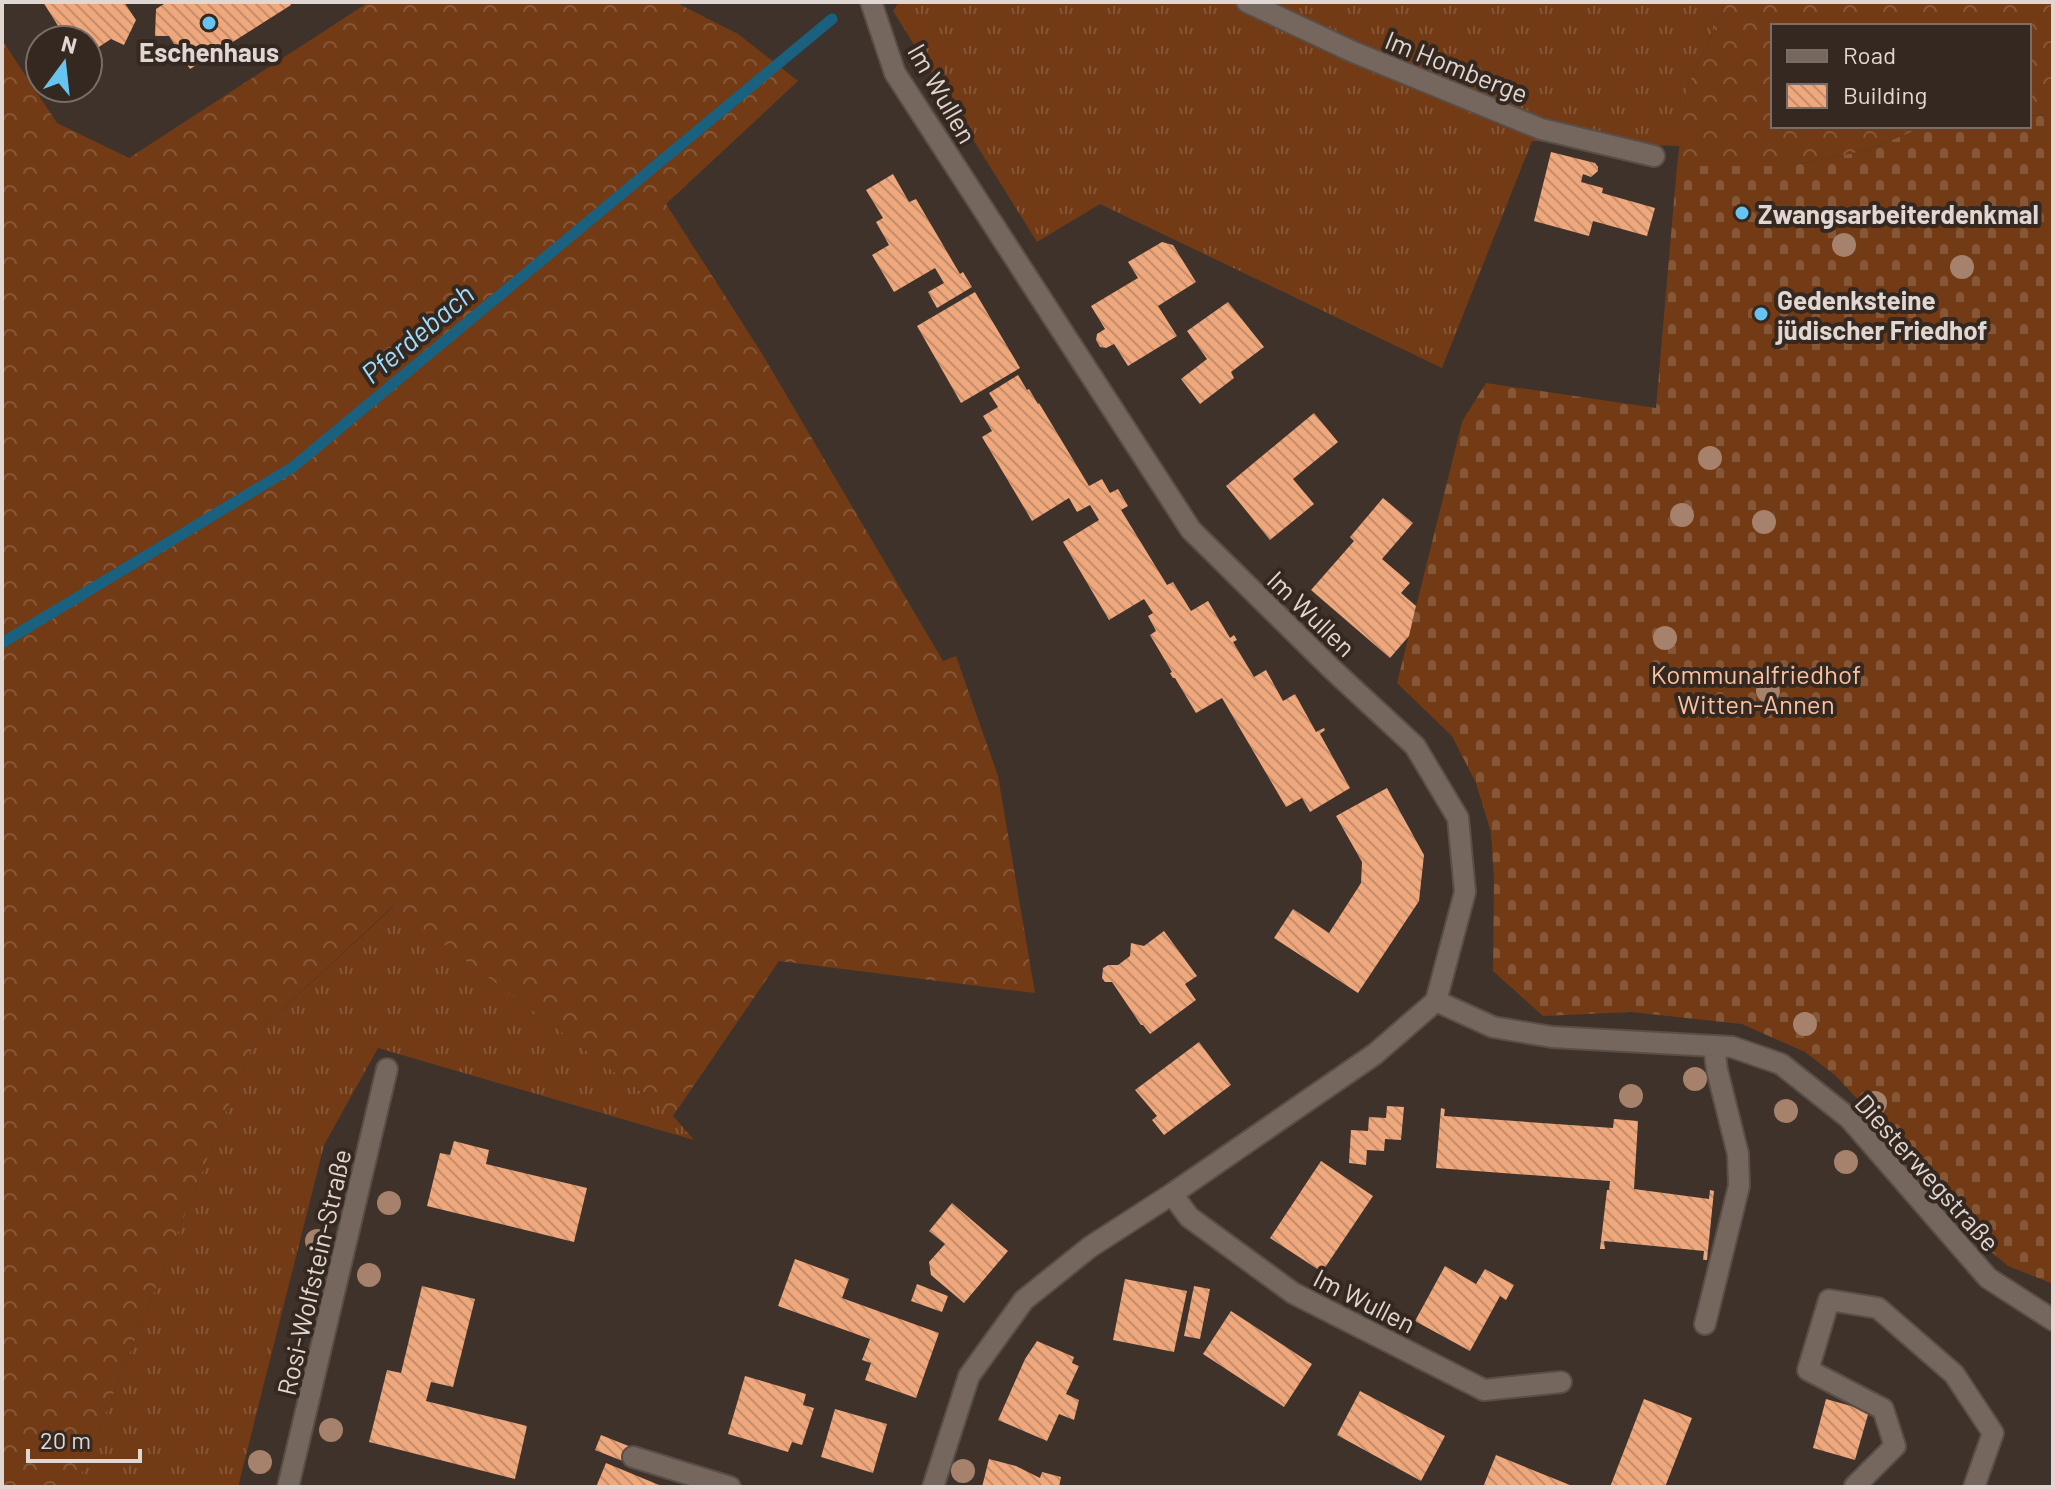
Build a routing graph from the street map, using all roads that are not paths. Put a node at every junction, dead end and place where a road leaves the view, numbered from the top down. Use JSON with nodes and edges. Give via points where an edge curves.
{"nodes":[{"id":1,"x":871,"y":2,"type":"edge"},
{"id":2,"x":1247,"y":2,"type":"edge"},
{"id":3,"x":1654,"y":156,"type":"dead end"},
{"id":4,"x":1436,"y":1001,"type":"junction"},
{"id":5,"x":1714,"y":1046,"type":"junction"},
{"id":6,"x":387,"y":1069,"type":"dead end"},
{"id":7,"x":1172,"y":1194,"type":"junction"},
{"id":8,"x":2053,"y":1320,"type":"edge"},
{"id":9,"x":1705,"y":1324,"type":"dead end"},
{"id":10,"x":1561,"y":1382,"type":"dead end"},
{"id":11,"x":633,"y":1457,"type":"dead end"},
{"id":12,"x":1855,"y":1486,"type":"edge"},
{"id":13,"x":288,"y":1487,"type":"edge"},
{"id":14,"x":730,"y":1487,"type":"edge"},
{"id":15,"x":933,"y":1487,"type":"edge"},
{"id":16,"x":1974,"y":1487,"type":"edge"}],
"edges":[{"from":1,"to":4,"type":"street","name":"Im Wullen","via":[[895,73],[1191,530],[1415,746],[1458,818],[1465,892]]},
{"from":2,"to":3,"type":"street","name":"Im Homberge","via":[[1541,129]]},
{"from":4,"to":5,"type":"street","name":"Diesterwegstraße","via":[[1493,1027],[1552,1037]]},
{"from":4,"to":7,"type":"street","via":[[1375,1054]]},
{"from":5,"to":8,"type":"street","name":"Diesterwegstraße","via":[[1781,1064],[1849,1118],[1988,1278]]},
{"from":5,"to":9,"type":"street","via":[[1738,1154],[1739,1186]]},
{"from":6,"to":13,"type":"street","name":"Rosi-Wolfstein-Straße"},
{"from":7,"to":10,"type":"street","name":"Im Wullen","via":[[1189,1217],[1293,1293],[1484,1390]]},
{"from":7,"to":15,"type":"street","via":[[1090,1247],[1024,1300],[969,1376]]},
{"from":11,"to":14,"type":"street"},
{"from":12,"to":16,"type":"street","via":[[1895,1446],[1883,1409],[1808,1370],[1829,1300],[1878,1308],[1954,1374],[1993,1433]]}]}
